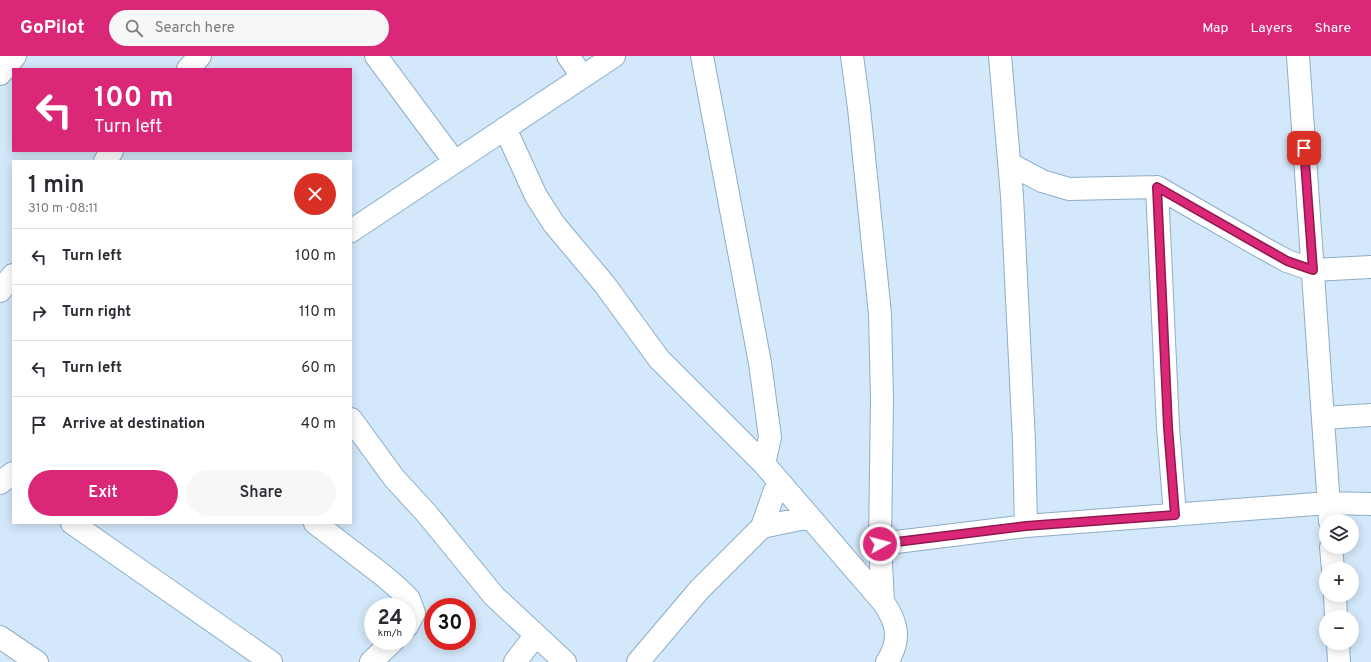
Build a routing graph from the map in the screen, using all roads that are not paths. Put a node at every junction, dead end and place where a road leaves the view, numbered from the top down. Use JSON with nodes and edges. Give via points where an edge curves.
{"nodes":[{"id":1,"x":15,"y":56,"type":"edge"},
{"id":2,"x":200,"y":56,"type":"edge"},
{"id":3,"x":376,"y":56,"type":"edge"},
{"id":4,"x":568,"y":56,"type":"edge"},
{"id":5,"x":614,"y":56,"type":"edge"},
{"id":6,"x":702,"y":56,"type":"edge"},
{"id":7,"x":852,"y":56,"type":"edge"},
{"id":8,"x":1000,"y":56,"type":"edge"},
{"id":9,"x":1298,"y":56,"type":"edge"},
{"id":10,"x":189,"y":68,"type":"edge"},
{"id":11,"x":0,"y":74,"type":"edge"},
{"id":12,"x":582,"y":76,"type":"junction"},
{"id":13,"x":505,"y":128,"type":"junction"},
{"id":14,"x":454,"y":161,"type":"junction"},
{"id":15,"x":1010,"y":164,"type":"junction"},
{"id":16,"x":1157,"y":187,"type":"junction"},
{"id":17,"x":352,"y":230,"type":"edge"},
{"id":18,"x":1371,"y":267,"type":"edge"},
{"id":19,"x":1313,"y":270,"type":"junction"},
{"id":20,"x":12,"y":276,"type":"edge"},
{"id":21,"x":0,"y":291,"type":"edge"},
{"id":22,"x":1371,"y":415,"type":"edge"},
{"id":23,"x":1323,"y":418,"type":"junction"},
{"id":24,"x":352,"y":420,"type":"edge"},
{"id":25,"x":764,"y":464,"type":"junction"},
{"id":26,"x":12,"y":474,"type":"edge"},
{"id":27,"x":0,"y":483,"type":"edge"},
{"id":28,"x":779,"y":484,"type":"junction"},
{"id":29,"x":1371,"y":504,"type":"edge"},
{"id":30,"x":1329,"y":512,"type":"edge"},
{"id":31,"x":1175,"y":515,"type":"junction"},
{"id":32,"x":810,"y":517,"type":"junction"},
{"id":33,"x":73,"y":524,"type":"edge"},
{"id":34,"x":316,"y":524,"type":"edge"},
{"id":35,"x":1026,"y":526,"type":"junction"},
{"id":36,"x":762,"y":527,"type":"junction"},
{"id":37,"x":880,"y":544,"type":"junction"},
{"id":38,"x":408,"y":598,"type":"edge"},
{"id":39,"x":883,"y":602,"type":"junction"},
{"id":40,"x":535,"y":636,"type":"junction"},
{"id":41,"x":0,"y":637,"type":"edge"},
{"id":42,"x":383,"y":650,"type":"edge"},
{"id":43,"x":1339,"y":650,"type":"edge"},
{"id":44,"x":37,"y":662,"type":"edge"},
{"id":45,"x":271,"y":662,"type":"edge"},
{"id":46,"x":371,"y":662,"type":"edge"},
{"id":47,"x":515,"y":662,"type":"edge"},
{"id":48,"x":565,"y":662,"type":"edge"},
{"id":49,"x":638,"y":662,"type":"edge"},
{"id":50,"x":886,"y":662,"type":"edge"},
{"id":51,"x":1340,"y":662,"type":"edge"}],
"edges":[{"from":1,"to":11,"type":"street"},
{"from":2,"to":10,"type":"street"},
{"from":3,"to":14,"type":"street"},
{"from":4,"to":12,"type":"street"},
{"from":5,"to":12,"type":"street"},
{"from":6,"to":25,"type":"street","via":[[760,363],[770,437]]},
{"from":7,"to":37,"type":"street","via":[[880,314]]},
{"from":8,"to":15,"type":"street"},
{"from":9,"to":19,"type":"street"},
{"from":12,"to":13,"type":"street"},
{"from":13,"to":14,"type":"street"},
{"from":13,"to":25,"type":"street","via":[[536,196],[554,224],[605,285],[659,360]]},
{"from":14,"to":17,"type":"street"},
{"from":15,"to":16,"type":"street","via":[[1042,181],[1069,189]]},
{"from":15,"to":35,"type":"street","via":[[1024,424]]},
{"from":16,"to":19,"type":"street","via":[[1287,261]]},
{"from":16,"to":31,"type":"street"},
{"from":18,"to":19,"type":"street"},
{"from":19,"to":23,"type":"street"},
{"from":20,"to":21,"type":"street"},
{"from":22,"to":23,"type":"street"},
{"from":23,"to":30,"type":"street"},
{"from":24,"to":40,"type":"street","via":[[394,478],[485,585]]},
{"from":25,"to":28,"type":"street"},
{"from":26,"to":27,"type":"street"},
{"from":28,"to":32,"type":"street"},
{"from":28,"to":36,"type":"street"},
{"from":29,"to":30,"type":"street"},
{"from":30,"to":31,"type":"street"},
{"from":31,"to":35,"type":"street"},
{"from":32,"to":36,"type":"street"},
{"from":32,"to":39,"type":"street"},
{"from":33,"to":45,"type":"street"},
{"from":34,"to":38,"type":"street","via":[[384,576]]},
{"from":35,"to":37,"type":"street"},
{"from":36,"to":49,"type":"street","via":[[699,590]]},
{"from":37,"to":39,"type":"street"},
{"from":39,"to":50,"type":"street","via":[[891,614],[897,632],[895,645]]},
{"from":40,"to":47,"type":"street"},
{"from":40,"to":48,"type":"street"},
{"from":41,"to":44,"type":"street"},
{"from":42,"to":46,"type":"street"},
{"from":43,"to":51,"type":"street"}]}
